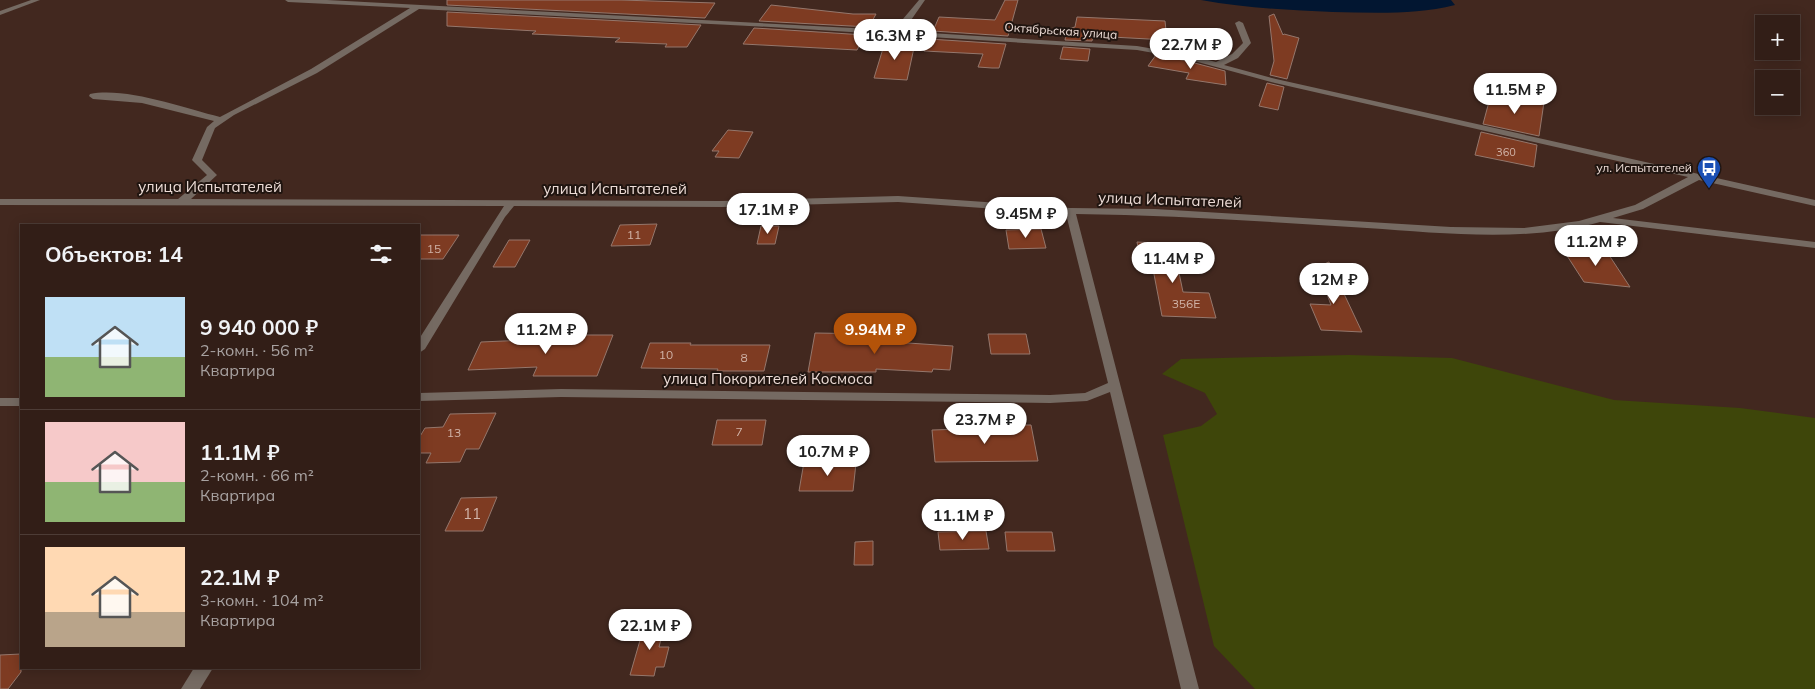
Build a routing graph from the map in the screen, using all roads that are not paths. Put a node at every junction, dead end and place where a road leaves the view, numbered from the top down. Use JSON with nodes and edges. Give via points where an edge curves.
{"nodes":[{"id":1,"x":37,"y":0,"type":"edge"},
{"id":2,"x":288,"y":0,"type":"edge"},
{"id":3,"x":389,"y":0,"type":"edge"},
{"id":4,"x":922,"y":0,"type":"edge"},
{"id":5,"x":378,"y":5,"type":"junction"},
{"id":6,"x":416,"y":8,"type":"junction"},
{"id":7,"x":0,"y":13,"type":"edge"},
{"id":8,"x":1239,"y":23,"type":"dead end"},
{"id":9,"x":892,"y":32,"type":"junction"},
{"id":10,"x":1217,"y":65,"type":"junction"},
{"id":11,"x":93,"y":96,"type":"dead end"},
{"id":12,"x":221,"y":120,"type":"junction"},
{"id":13,"x":1699,"y":176,"type":"junction"},
{"id":14,"x":0,"y":202,"type":"edge"},
{"id":15,"x":181,"y":202,"type":"junction"},
{"id":16,"x":512,"y":203,"type":"junction"},
{"id":17,"x":1815,"y":203,"type":"edge"},
{"id":18,"x":1070,"y":211,"type":"junction"},
{"id":19,"x":1598,"y":219,"type":"junction"},
{"id":20,"x":1815,"y":245,"type":"edge"},
{"id":21,"x":420,"y":347,"type":"edge"},
{"id":22,"x":1115,"y":385,"type":"junction"},
{"id":23,"x":420,"y":397,"type":"edge"},
{"id":24,"x":0,"y":402,"type":"edge"},
{"id":25,"x":20,"y":402,"type":"edge"},
{"id":26,"x":203,"y":669,"type":"edge"},
{"id":27,"x":190,"y":689,"type":"edge"},
{"id":28,"x":1190,"y":689,"type":"edge"}],
"edges":[{"from":1,"to":7,"type":"street"},
{"from":2,"to":5,"type":"street","name":"Октябрьская улица"},
{"from":3,"to":5,"type":"street"},
{"from":4,"to":9,"type":"street","via":[[906,21]]},
{"from":5,"to":6,"type":"street","name":"Октябрьская улица"},
{"from":6,"to":9,"type":"street","name":"Октябрьская улица"},
{"from":6,"to":12,"type":"street","via":[[314,72]]},
{"from":8,"to":10,"type":"street","via":[[1247,43],[1235,56]]},
{"from":9,"to":10,"type":"street","name":"Октябрьская улица","via":[[1137,48]]},
{"from":10,"to":13,"type":"street","name":"Октябрьская улица","via":[[1275,81]]},
{"from":11,"to":12,"type":"street","via":[[112,95],[155,102]]},
{"from":12,"to":15,"type":"street","via":[[211,127],[197,160],[212,175]]},
{"from":13,"to":17,"type":"street","name":"Октябрьская улица"},
{"from":13,"to":19,"type":"street","name":"улица Испытателей","via":[[1639,207]]},
{"from":14,"to":15,"type":"street","name":"улица Испытателей"},
{"from":15,"to":16,"type":"street","name":"улица Испытателей"},
{"from":16,"to":18,"type":"street","name":"улица Испытателей","via":[[722,204],[898,199]]},
{"from":16,"to":21,"type":"street"},
{"from":18,"to":19,"type":"street","name":"улица Испытателей","via":[[1155,212],[1451,230],[1524,231]]},
{"from":18,"to":22,"type":"street"},
{"from":19,"to":20,"type":"street"},
{"from":22,"to":23,"type":"street","name":"улица Покорителей Космоса","via":[[1087,397],[1050,399],[561,393]]},
{"from":22,"to":28,"type":"street"},
{"from":24,"to":25,"type":"street"},
{"from":26,"to":27,"type":"street"}]}
